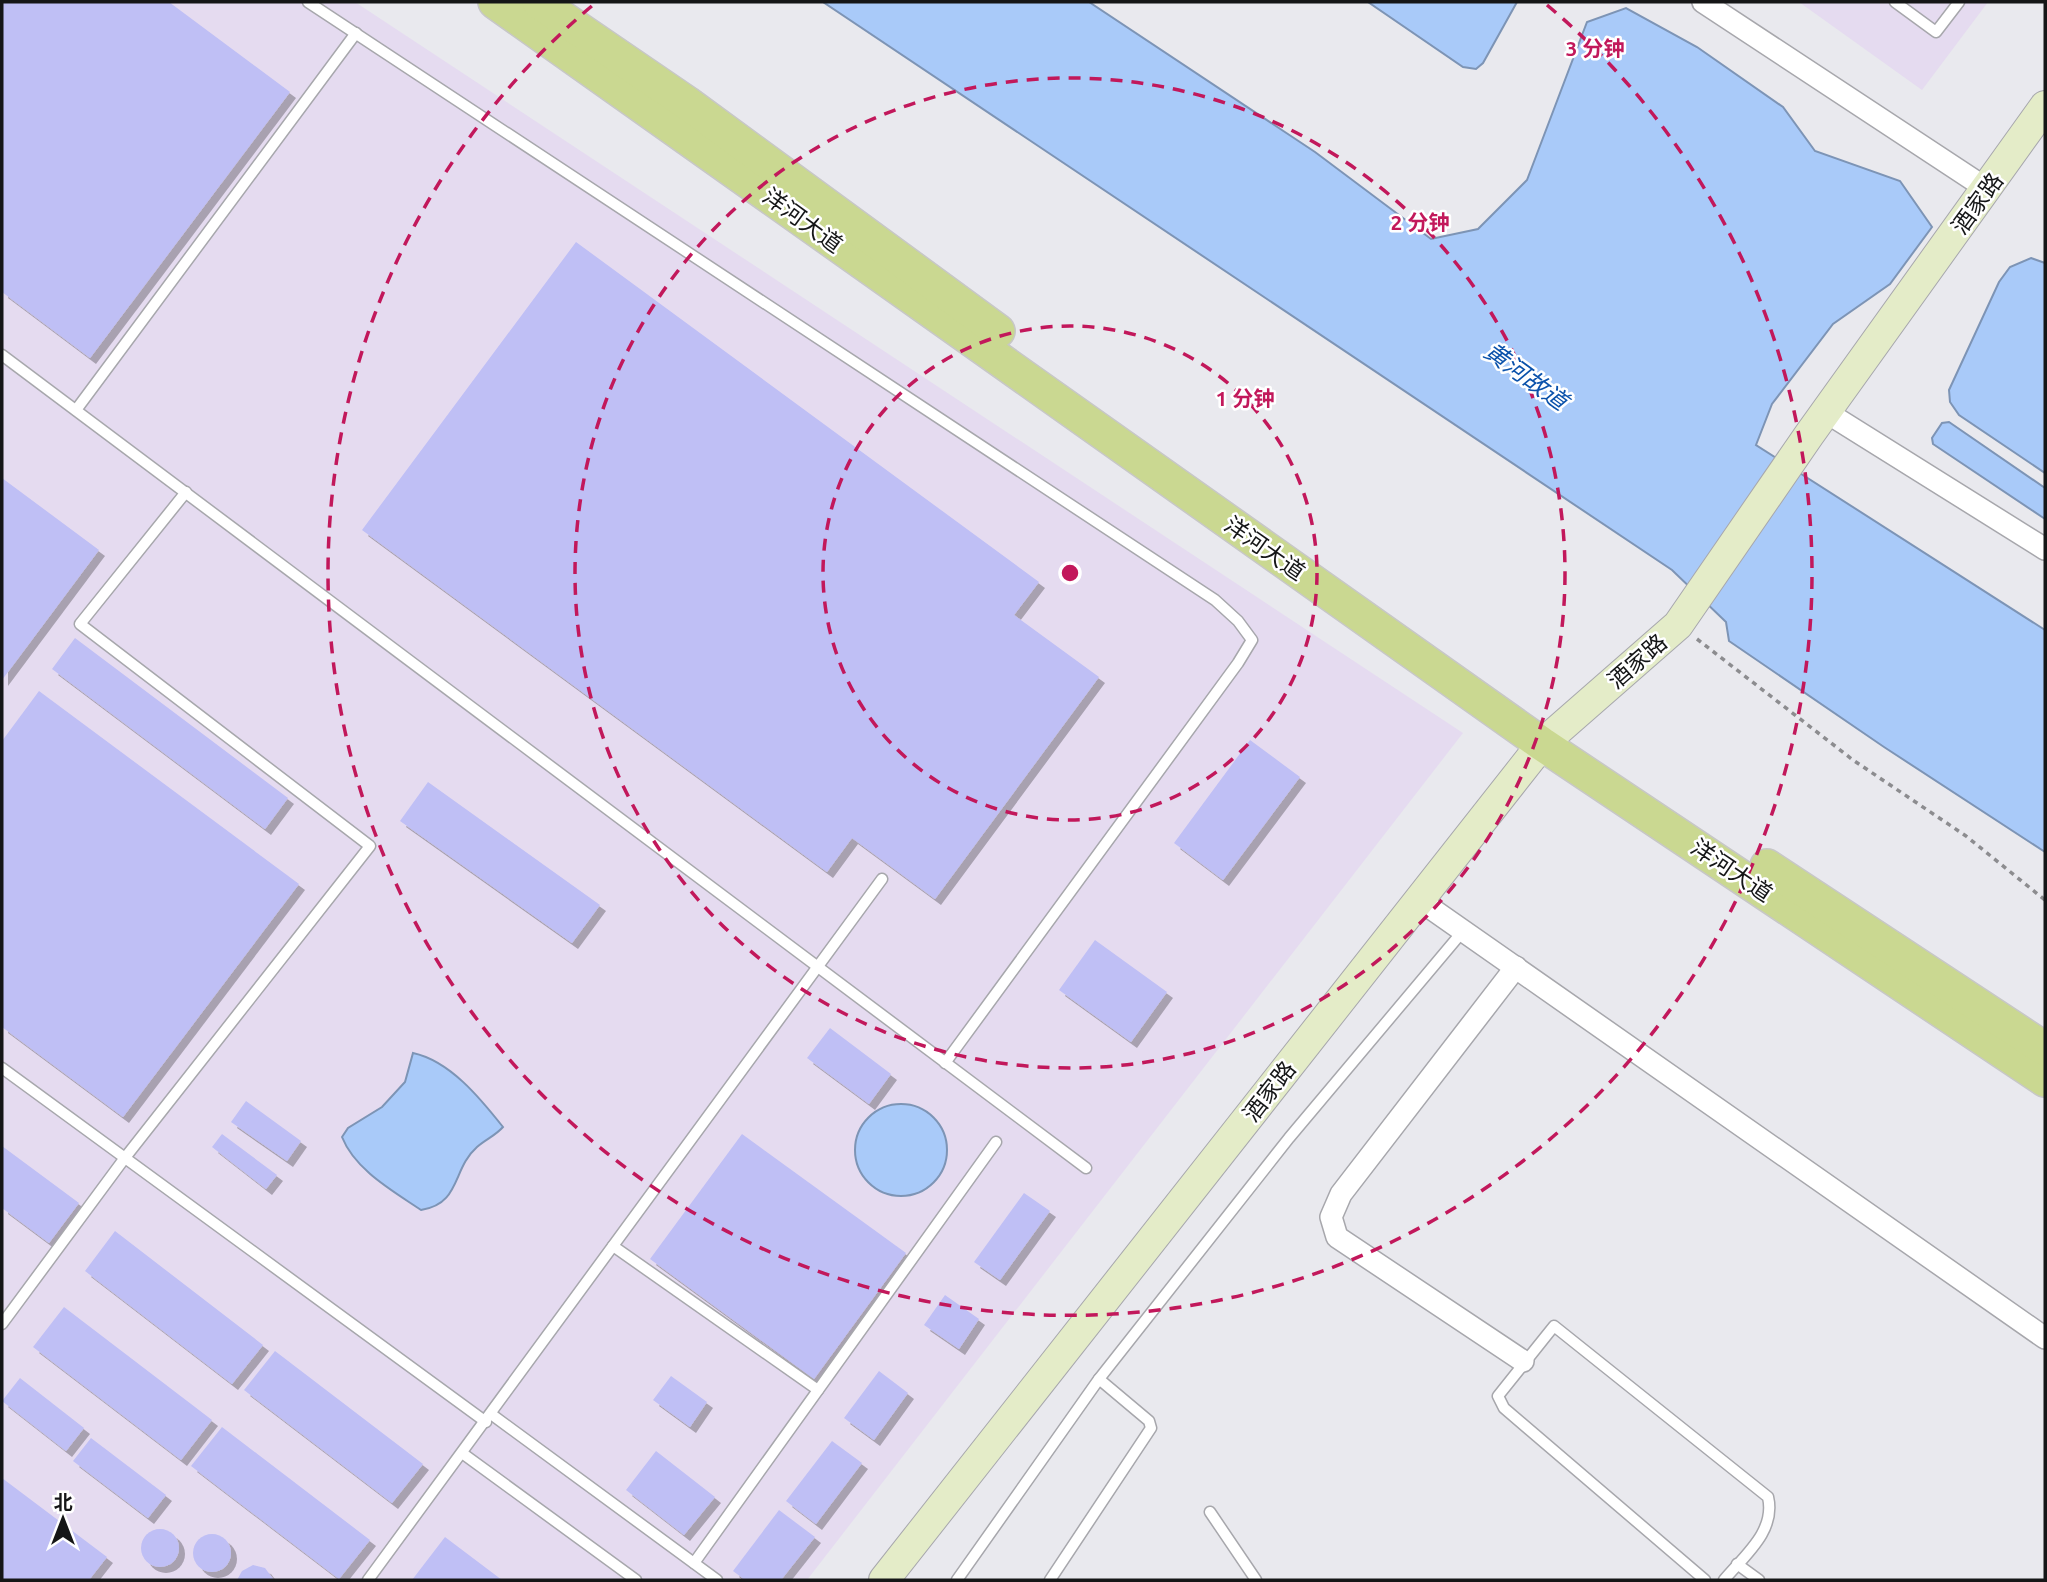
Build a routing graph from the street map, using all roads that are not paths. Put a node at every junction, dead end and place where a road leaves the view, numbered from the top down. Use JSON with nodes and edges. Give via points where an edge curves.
{"nodes":[{"id":1,"x":308,"y":2,"type":"edge"},
{"id":2,"x":495,"y":2,"type":"edge"},
{"id":3,"x":539,"y":2,"type":"edge"},
{"id":4,"x":1703,"y":2,"type":"edge"},
{"id":5,"x":1895,"y":2,"type":"edge"},
{"id":6,"x":1959,"y":2,"type":"edge"},
{"id":7,"x":356,"y":33,"type":"junction"},
{"id":8,"x":2045,"y":106,"type":"edge"},
{"id":9,"x":1987,"y":189,"type":"junction"},
{"id":10,"x":2,"y":355,"type":"edge"},
{"id":11,"x":76,"y":410,"type":"junction"},
{"id":12,"x":1817,"y":423,"type":"junction"},
{"id":13,"x":186,"y":492,"type":"junction"},
{"id":14,"x":2045,"y":549,"type":"edge"},
{"id":15,"x":1550,"y":737,"type":"junction"},
{"id":16,"x":882,"y":879,"type":"dead end"},
{"id":17,"x":1419,"y":900,"type":"junction"},
{"id":18,"x":1463,"y":931,"type":"junction"},
{"id":19,"x":817,"y":966,"type":"junction"},
{"id":20,"x":1516,"y":967,"type":"junction"},
{"id":21,"x":2045,"y":1049,"type":"edge"},
{"id":22,"x":945,"y":1063,"type":"junction"},
{"id":23,"x":2,"y":1068,"type":"edge"},
{"id":24,"x":2045,"y":1080,"type":"edge"},
{"id":25,"x":996,"y":1142,"type":"dead end"},
{"id":26,"x":124,"y":1159,"type":"junction"},
{"id":27,"x":1086,"y":1168,"type":"dead end"},
{"id":28,"x":613,"y":1246,"type":"junction"},
{"id":29,"x":2,"y":1324,"type":"edge"},
{"id":30,"x":2045,"y":1338,"type":"edge"},
{"id":31,"x":1523,"y":1361,"type":"junction"},
{"id":32,"x":1099,"y":1378,"type":"junction"},
{"id":33,"x":818,"y":1390,"type":"junction"},
{"id":34,"x":488,"y":1418,"type":"junction"},
{"id":35,"x":462,"y":1453,"type":"junction"},
{"id":36,"x":1210,"y":1512,"type":"dead end"},
{"id":37,"x":694,"y":1563,"type":"junction"},
{"id":38,"x":1737,"y":1564,"type":"junction"},
{"id":39,"x":368,"y":1580,"type":"edge"},
{"id":40,"x":636,"y":1580,"type":"edge"},
{"id":41,"x":718,"y":1580,"type":"edge"},
{"id":42,"x":884,"y":1580,"type":"edge"},
{"id":43,"x":957,"y":1580,"type":"edge"},
{"id":44,"x":1050,"y":1580,"type":"edge"},
{"id":45,"x":1256,"y":1580,"type":"edge"},
{"id":46,"x":1705,"y":1580,"type":"edge"},
{"id":47,"x":1724,"y":1580,"type":"edge"},
{"id":48,"x":1759,"y":1580,"type":"edge"}],
"edges":[{"from":1,"to":7,"type":"lane"},
{"from":2,"to":15,"type":"main road","name":"洋河大道"},
{"from":3,"to":15,"type":"main road","name":"洋河大道","via":[[687,103]]},
{"from":4,"to":9,"type":"street"},
{"from":5,"to":6,"type":"lane","via":[[1937,32]]},
{"from":7,"to":11,"type":"lane"},
{"from":7,"to":22,"type":"lane","via":[[1215,600],[1252,640]]},
{"from":8,"to":9,"type":"street","name":"酒家路"},
{"from":9,"to":12,"type":"street","name":"酒家路"},
{"from":10,"to":11,"type":"lane"},
{"from":11,"to":13,"type":"lane"},
{"from":12,"to":14,"type":"street"},
{"from":12,"to":15,"type":"street","name":"酒家路","via":[[1678,625]]},
{"from":13,"to":19,"type":"lane"},
{"from":13,"to":26,"type":"lane","via":[[80,624],[370,846]]},
{"from":15,"to":17,"type":"street","name":"酒家路"},
{"from":15,"to":21,"type":"main road","name":"洋河大道"},
{"from":15,"to":24,"type":"main road","name":"洋河大道"},
{"from":16,"to":19,"type":"lane"},
{"from":17,"to":18,"type":"street"},
{"from":17,"to":42,"type":"street","name":"酒家路"},
{"from":18,"to":20,"type":"street"},
{"from":18,"to":32,"type":"lane","via":[[1289,1139]]},
{"from":19,"to":22,"type":"lane"},
{"from":19,"to":28,"type":"lane"},
{"from":20,"to":30,"type":"street"},
{"from":20,"to":31,"type":"street","via":[[1341,1194],[1331,1217],[1337,1237]]},
{"from":22,"to":27,"type":"lane"},
{"from":23,"to":26,"type":"lane"},
{"from":25,"to":33,"type":"lane"},
{"from":26,"to":29,"type":"lane"},
{"from":26,"to":34,"type":"lane"},
{"from":28,"to":33,"type":"lane"},
{"from":28,"to":34,"type":"lane"},
{"from":31,"to":38,"type":"lane","via":[[1554,1326],[1768,1497],[1772,1512],[1766,1528]]},
{"from":31,"to":46,"type":"lane","via":[[1498,1396],[1504,1408]]},
{"from":32,"to":43,"type":"lane"},
{"from":32,"to":44,"type":"lane","via":[[1149,1421],[1151,1428]]},
{"from":33,"to":37,"type":"lane"},
{"from":34,"to":35,"type":"lane"},
{"from":34,"to":37,"type":"lane"},
{"from":35,"to":39,"type":"lane"},
{"from":35,"to":40,"type":"lane"},
{"from":36,"to":45,"type":"lane"},
{"from":37,"to":41,"type":"lane"},
{"from":38,"to":47,"type":"lane"},
{"from":38,"to":48,"type":"lane"}]}
